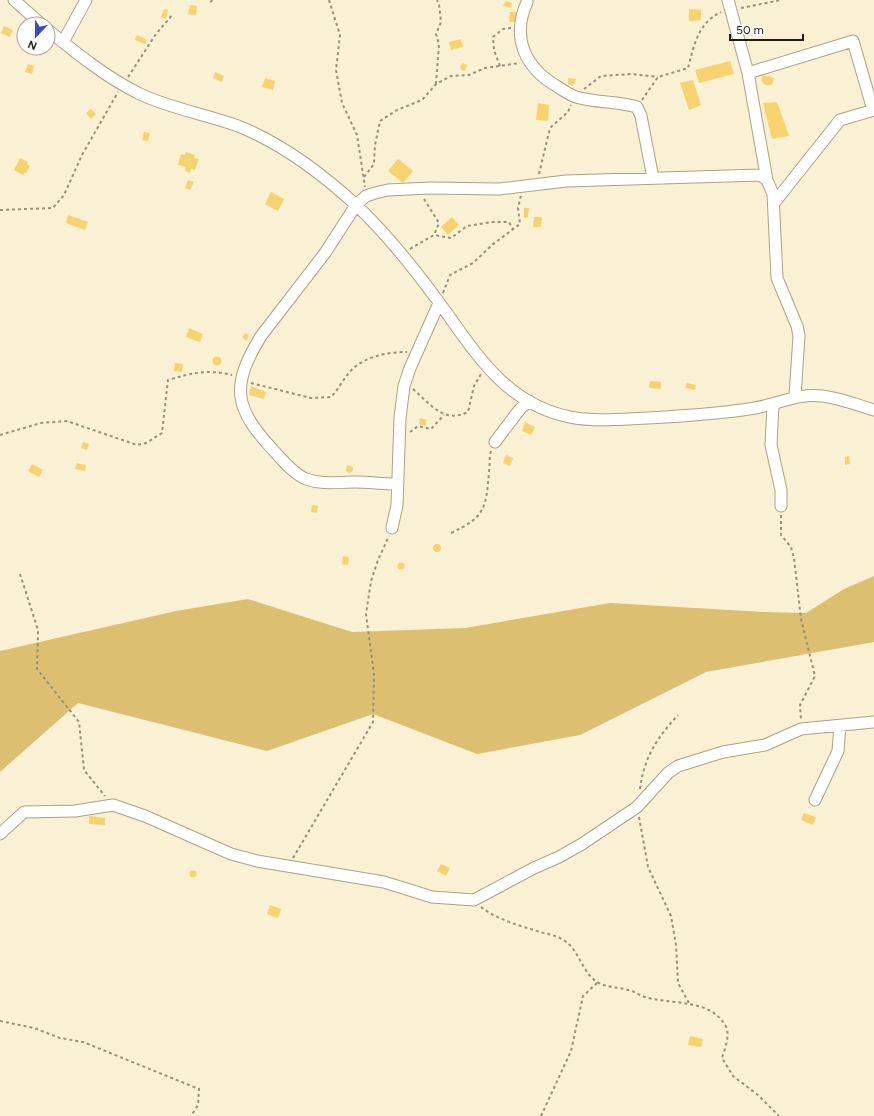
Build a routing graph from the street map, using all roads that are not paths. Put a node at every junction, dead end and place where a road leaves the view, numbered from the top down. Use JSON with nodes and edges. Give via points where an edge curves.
{"nodes":[{"id":1,"x":14,"y":0,"type":"edge"},
{"id":2,"x":86,"y":0,"type":"edge"},
{"id":3,"x":527,"y":2,"type":"dead end"},
{"id":4,"x":729,"y":5,"type":"edge"},
{"id":5,"x":32,"y":16,"type":"edge"},
{"id":6,"x":56,"y":36,"type":"edge"},
{"id":7,"x":63,"y":42,"type":"junction"},
{"id":8,"x":748,"y":73,"type":"junction"},
{"id":9,"x":874,"y":110,"type":"edge"},
{"id":10,"x":652,"y":178,"type":"junction"},
{"id":11,"x":767,"y":180,"type":"junction"},
{"id":12,"x":774,"y":203,"type":"junction"},
{"id":13,"x":356,"y":205,"type":"junction"},
{"id":14,"x":439,"y":304,"type":"junction"},
{"id":15,"x":795,"y":396,"type":"junction"},
{"id":16,"x":529,"y":401,"type":"junction"},
{"id":17,"x":773,"y":404,"type":"junction"},
{"id":18,"x":874,"y":410,"type":"edge"},
{"id":19,"x":495,"y":442,"type":"road end"},
{"id":20,"x":397,"y":484,"type":"junction"},
{"id":21,"x":781,"y":506,"type":"road end"},
{"id":22,"x":392,"y":528,"type":"road end"},
{"id":23,"x":874,"y":722,"type":"edge"},
{"id":24,"x":840,"y":726,"type":"junction"},
{"id":25,"x":815,"y":800,"type":"dead end"},
{"id":26,"x":0,"y":834,"type":"edge"}],
"edges":[{"from":1,"to":5,"type":"street"},
{"from":2,"to":7,"type":"street"},
{"from":3,"to":10,"type":"street","via":[[520,27],[527,59],[552,84],[575,97],[637,107],[641,116]]},
{"from":4,"to":8,"type":"street"},
{"from":6,"to":7,"type":"street"},
{"from":7,"to":13,"type":"street","via":[[123,85],[168,106],[238,126],[270,142],[297,158]]},
{"from":8,"to":9,"type":"street","via":[[853,41]]},
{"from":8,"to":11,"type":"street"},
{"from":9,"to":12,"type":"street","via":[[840,120]]},
{"from":10,"to":11,"type":"street","via":[[711,178],[747,174],[760,175]]},
{"from":10,"to":13,"type":"street","via":[[566,181],[499,189],[388,190],[366,196]]},
{"from":11,"to":12,"type":"street"},
{"from":12,"to":15,"type":"street","via":[[777,278],[799,336]]},
{"from":13,"to":14,"type":"street","via":[[402,254]]},
{"from":13,"to":20,"type":"street","via":[[325,253],[271,321],[253,350],[241,378],[240,402],[270,447],[304,478],[326,483]]},
{"from":14,"to":16,"type":"street","via":[[465,341],[498,379]]},
{"from":14,"to":20,"type":"street","via":[[404,386]]},
{"from":15,"to":17,"type":"street"},
{"from":15,"to":18,"type":"street","via":[[821,396]]},
{"from":16,"to":17,"type":"street","via":[[570,417],[591,419],[635,419],[700,414],[753,409]]},
{"from":16,"to":19,"type":"street"},
{"from":17,"to":21,"type":"street","via":[[771,445],[781,490]]},
{"from":20,"to":22,"type":"street","via":[[397,505]]},
{"from":23,"to":24,"type":"street"},
{"from":24,"to":25,"type":"street","via":[[838,751]]},
{"from":24,"to":26,"type":"street","via":[[801,729],[765,745],[723,752],[678,766],[668,773],[637,807],[559,857],[474,900],[432,897],[384,882],[287,867],[231,854],[145,816],[113,806],[75,811],[24,812]]}]}
